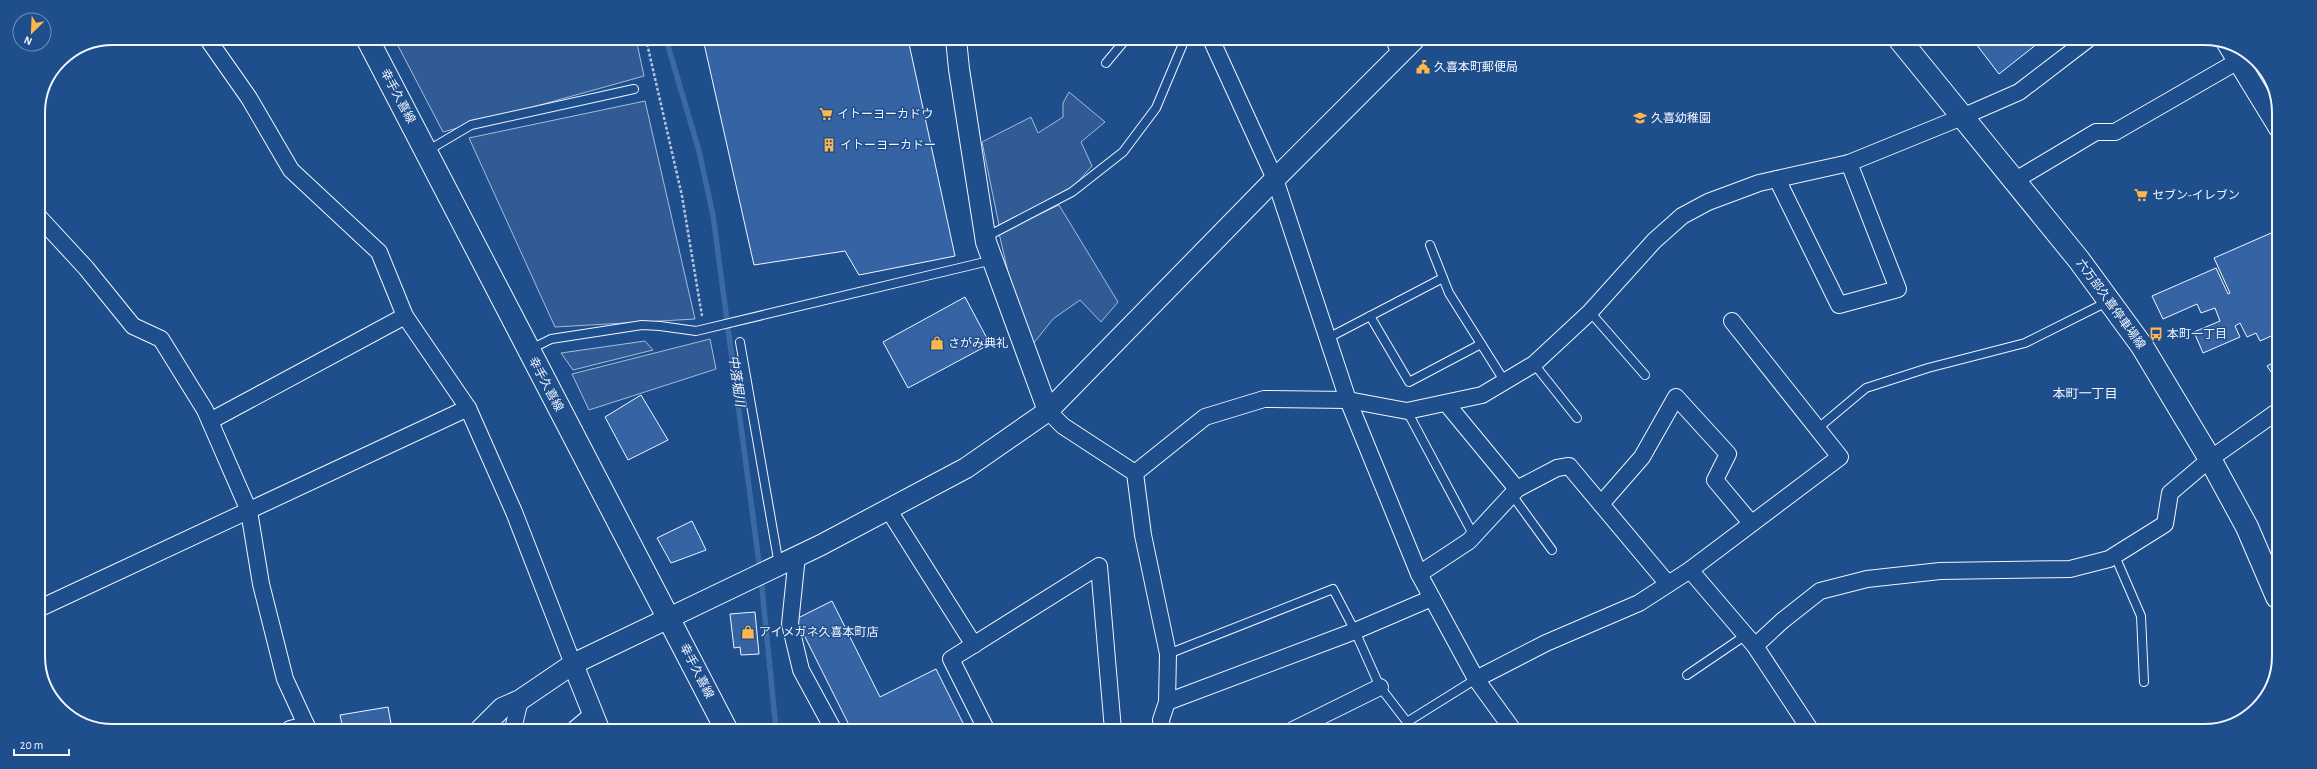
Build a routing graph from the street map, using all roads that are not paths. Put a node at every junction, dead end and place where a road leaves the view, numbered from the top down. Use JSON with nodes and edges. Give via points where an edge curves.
{"nodes":[{"id":1,"x":212,"y":45,"type":"edge"},
{"id":2,"x":371,"y":45,"type":"edge"},
{"id":3,"x":957,"y":45,"type":"edge"},
{"id":4,"x":1121,"y":45,"type":"edge"},
{"id":5,"x":1182,"y":45,"type":"edge"},
{"id":6,"x":1214,"y":45,"type":"edge"},
{"id":7,"x":1402,"y":45,"type":"edge"},
{"id":8,"x":1904,"y":45,"type":"edge"},
{"id":9,"x":2080,"y":45,"type":"edge"},
{"id":10,"x":2232,"y":51,"type":"edge"},
{"id":11,"x":2238,"y":61,"type":"junction"},
{"id":12,"x":1106,"y":63,"type":"dead end"},
{"id":13,"x":634,"y":89,"type":"dead end"},
{"id":14,"x":2272,"y":112,"type":"edge"},
{"id":15,"x":1962,"y":117,"type":"junction"},
{"id":16,"x":426,"y":151,"type":"junction"},
{"id":17,"x":1849,"y":162,"type":"junction"},
{"id":18,"x":1275,"y":179,"type":"junction"},
{"id":19,"x":1777,"y":179,"type":"junction"},
{"id":20,"x":2014,"y":181,"type":"junction"},
{"id":21,"x":45,"y":224,"type":"edge"},
{"id":22,"x":985,"y":237,"type":"junction"},
{"id":23,"x":1430,"y":245,"type":"dead end"},
{"id":24,"x":992,"y":260,"type":"junction"},
{"id":25,"x":1443,"y":278,"type":"junction"},
{"id":26,"x":2110,"y":301,"type":"junction"},
{"id":27,"x":1590,"y":312,"type":"junction"},
{"id":28,"x":405,"y":316,"type":"junction"},
{"id":29,"x":1370,"y":316,"type":"junction"},
{"id":30,"x":1732,"y":321,"type":"dead end"},
{"id":31,"x":1328,"y":338,"type":"junction"},
{"id":32,"x":740,"y":342,"type":"dead end"},
{"id":33,"x":1481,"y":344,"type":"junction"},
{"id":34,"x":528,"y":350,"type":"junction"},
{"id":35,"x":1534,"y":364,"type":"junction"},
{"id":36,"x":1645,"y":374,"type":"dead end"},
{"id":37,"x":1505,"y":382,"type":"junction"},
{"id":38,"x":1348,"y":400,"type":"junction"},
{"id":39,"x":1446,"y":403,"type":"junction"},
{"id":40,"x":468,"y":408,"type":"junction"},
{"id":41,"x":1048,"y":411,"type":"junction"},
{"id":42,"x":1407,"y":411,"type":"junction"},
{"id":43,"x":2272,"y":415,"type":"edge"},
{"id":44,"x":1577,"y":418,"type":"dead end"},
{"id":45,"x":210,"y":421,"type":"junction"},
{"id":46,"x":1817,"y":429,"type":"junction"},
{"id":47,"x":2210,"y":459,"type":"junction"},
{"id":48,"x":1135,"y":473,"type":"junction"},
{"id":49,"x":1514,"y":492,"type":"junction"},
{"id":50,"x":1601,"y":504,"type":"junction"},
{"id":51,"x":888,"y":509,"type":"junction"},
{"id":52,"x":248,"y":511,"type":"junction"},
{"id":53,"x":1750,"y":523,"type":"junction"},
{"id":54,"x":1474,"y":536,"type":"junction"},
{"id":55,"x":1552,"y":550,"type":"dead end"},
{"id":56,"x":797,"y":556,"type":"junction"},
{"id":57,"x":2115,"y":556,"type":"junction"},
{"id":58,"x":779,"y":565,"type":"junction"},
{"id":59,"x":1690,"y":570,"type":"junction"},
{"id":60,"x":1418,"y":574,"type":"junction"},
{"id":61,"x":1668,"y":584,"type":"junction"},
{"id":62,"x":2272,"y":585,"type":"edge"},
{"id":63,"x":1432,"y":598,"type":"junction"},
{"id":64,"x":45,"y":606,"type":"edge"},
{"id":65,"x":670,"y":617,"type":"junction"},
{"id":66,"x":1355,"y":631,"type":"junction"},
{"id":67,"x":1750,"y":640,"type":"junction"},
{"id":68,"x":974,"y":645,"type":"junction"},
{"id":69,"x":1168,"y":654,"type":"junction"},
{"id":70,"x":573,"y":664,"type":"junction"},
{"id":71,"x":1687,"y":675,"type":"dead end"},
{"id":72,"x":1476,"y":679,"type":"junction"},
{"id":73,"x":2144,"y":682,"type":"dead end"},
{"id":74,"x":1380,"y":687,"type":"junction"},
{"id":75,"x":520,"y":700,"type":"junction"},
{"id":76,"x":1167,"y":702,"type":"junction"},
{"id":77,"x":596,"y":721,"type":"edge"},
{"id":78,"x":306,"y":724,"type":"edge"},
{"id":79,"x":486,"y":724,"type":"edge"},
{"id":80,"x":515,"y":724,"type":"edge"},
{"id":81,"x":724,"y":724,"type":"edge"},
{"id":82,"x":830,"y":724,"type":"edge"},
{"id":83,"x":983,"y":724,"type":"edge"},
{"id":84,"x":1112,"y":724,"type":"edge"},
{"id":85,"x":1161,"y":724,"type":"edge"},
{"id":86,"x":1306,"y":724,"type":"edge"},
{"id":87,"x":1509,"y":724,"type":"edge"},
{"id":88,"x":1807,"y":724,"type":"edge"}],
"edges":[{"from":1,"to":28,"type":"street","via":[[249,98],[291,170],[379,252]]},
{"from":2,"to":16,"type":"main road","name":"幸手久喜線"},
{"from":3,"to":22,"type":"street"},
{"from":4,"to":12,"type":"lane"},
{"from":5,"to":22,"type":"lane","via":[[1156,108],[1123,152],[1072,192]]},
{"from":6,"to":18,"type":"street"},
{"from":7,"to":18,"type":"street"},
{"from":8,"to":15,"type":"main road","name":"六万部久喜停車場線"},
{"from":9,"to":15,"type":"street","via":[[2019,92]]},
{"from":10,"to":11,"type":"street"},
{"from":11,"to":14,"type":"street"},
{"from":11,"to":20,"type":"street","via":[[2115,132],[2096,132]]},
{"from":13,"to":16,"type":"lane","via":[[471,125]]},
{"from":15,"to":17,"type":"street"},
{"from":15,"to":20,"type":"main road","name":"六万部久喜停車場線"},
{"from":16,"to":34,"type":"main road","name":"幸手久喜線"},
{"from":17,"to":19,"type":"street"},
{"from":17,"to":19,"type":"street","via":[[1898,289],[1839,305]]},
{"from":18,"to":31,"type":"street"},
{"from":18,"to":41,"type":"street"},
{"from":19,"to":27,"type":"street","via":[[1708,202],[1682,216],[1654,241]]},
{"from":20,"to":26,"type":"main road","name":"六万部久喜停車場線"},
{"from":21,"to":45,"type":"street","via":[[86,268],[133,326],[161,339],[206,410]]},
{"from":22,"to":24,"type":"street"},
{"from":23,"to":25,"type":"lane"},
{"from":24,"to":34,"type":"lane","via":[[696,331],[642,325],[551,339]]},
{"from":24,"to":41,"type":"street"},
{"from":25,"to":29,"type":"lane"},
{"from":25,"to":33,"type":"lane","via":[[1449,293]]},
{"from":26,"to":46,"type":"lane","via":[[2025,343],[1928,368],[1866,388]]},
{"from":26,"to":47,"type":"main road","name":"六万部久喜停車場線","via":[[2158,372]]},
{"from":27,"to":35,"type":"street"},
{"from":27,"to":36,"type":"lane"},
{"from":28,"to":40,"type":"street"},
{"from":28,"to":45,"type":"street"},
{"from":29,"to":31,"type":"lane"},
{"from":29,"to":33,"type":"lane","via":[[1409,382]]},
{"from":30,"to":46,"type":"street"},
{"from":31,"to":38,"type":"street"},
{"from":32,"to":58,"type":"lane"},
{"from":33,"to":37,"type":"lane"},
{"from":34,"to":65,"type":"main road","name":"幸手久喜線"},
{"from":35,"to":37,"type":"street"},
{"from":35,"to":44,"type":"lane"},
{"from":37,"to":39,"type":"street","via":[[1482,395]]},
{"from":38,"to":42,"type":"street"},
{"from":38,"to":48,"type":"street","via":[[1264,399],[1205,417]]},
{"from":38,"to":60,"type":"street"},
{"from":39,"to":42,"type":"street"},
{"from":39,"to":49,"type":"street"},
{"from":40,"to":52,"type":"street"},
{"from":40,"to":70,"type":"street","via":[[514,512]]},
{"from":41,"to":48,"type":"street","via":[[1063,426]]},
{"from":41,"to":51,"type":"street","via":[[966,468]]},
{"from":42,"to":54,"type":"lane"},
{"from":43,"to":47,"type":"street"},
{"from":45,"to":52,"type":"street"},
{"from":46,"to":53,"type":"street","via":[[1840,457]]},
{"from":47,"to":57,"type":"street","via":[[2170,493],[2165,524]]},
{"from":47,"to":62,"type":"main road","name":"六万部久喜停車場線","via":[[2247,527]]},
{"from":48,"to":69,"type":"street","via":[[1143,535]]},
{"from":49,"to":50,"type":"street","via":[[1557,468],[1569,466]]},
{"from":49,"to":54,"type":"street"},
{"from":49,"to":55,"type":"lane"},
{"from":50,"to":53,"type":"street","via":[[1642,457],[1676,397],[1728,454],[1715,480]]},
{"from":50,"to":61,"type":"street"},
{"from":51,"to":56,"type":"street"},
{"from":51,"to":68,"type":"street"},
{"from":52,"to":64,"type":"street"},
{"from":52,"to":78,"type":"street","via":[[261,584],[285,679]]},
{"from":53,"to":59,"type":"street"},
{"from":54,"to":60,"type":"street"},
{"from":56,"to":58,"type":"street"},
{"from":56,"to":82,"type":"street","via":[[790,624],[802,670]]},
{"from":57,"to":67,"type":"street","via":[[2109,560],[2070,569],[1940,571],[1867,579],[1820,591],[1782,621]]},
{"from":57,"to":73,"type":"lane","via":[[2141,616]]},
{"from":58,"to":65,"type":"street"},
{"from":59,"to":61,"type":"street"},
{"from":59,"to":67,"type":"street"},
{"from":60,"to":63,"type":"street"},
{"from":61,"to":72,"type":"street","via":[[1639,603],[1546,643]]},
{"from":63,"to":66,"type":"street"},
{"from":63,"to":72,"type":"street"},
{"from":65,"to":70,"type":"street"},
{"from":65,"to":81,"type":"main road","name":"幸手久喜線"},
{"from":66,"to":69,"type":"lane","via":[[1333,589]]},
{"from":66,"to":74,"type":"lane"},
{"from":66,"to":76,"type":"street"},
{"from":67,"to":71,"type":"lane"},
{"from":67,"to":88,"type":"street"},
{"from":68,"to":83,"type":"street","via":[[951,659]]},
{"from":68,"to":84,"type":"street","via":[[1099,566]]},
{"from":69,"to":76,"type":"street"},
{"from":70,"to":75,"type":"street"},
{"from":70,"to":77,"type":"street"},
{"from":72,"to":74,"type":"lane","via":[[1407,722]]},
{"from":72,"to":87,"type":"street"},
{"from":74,"to":86,"type":"street"},
{"from":75,"to":79,"type":"street","via":[[502,708]]},
{"from":75,"to":80,"type":"street"},
{"from":76,"to":85,"type":"street"}]}
